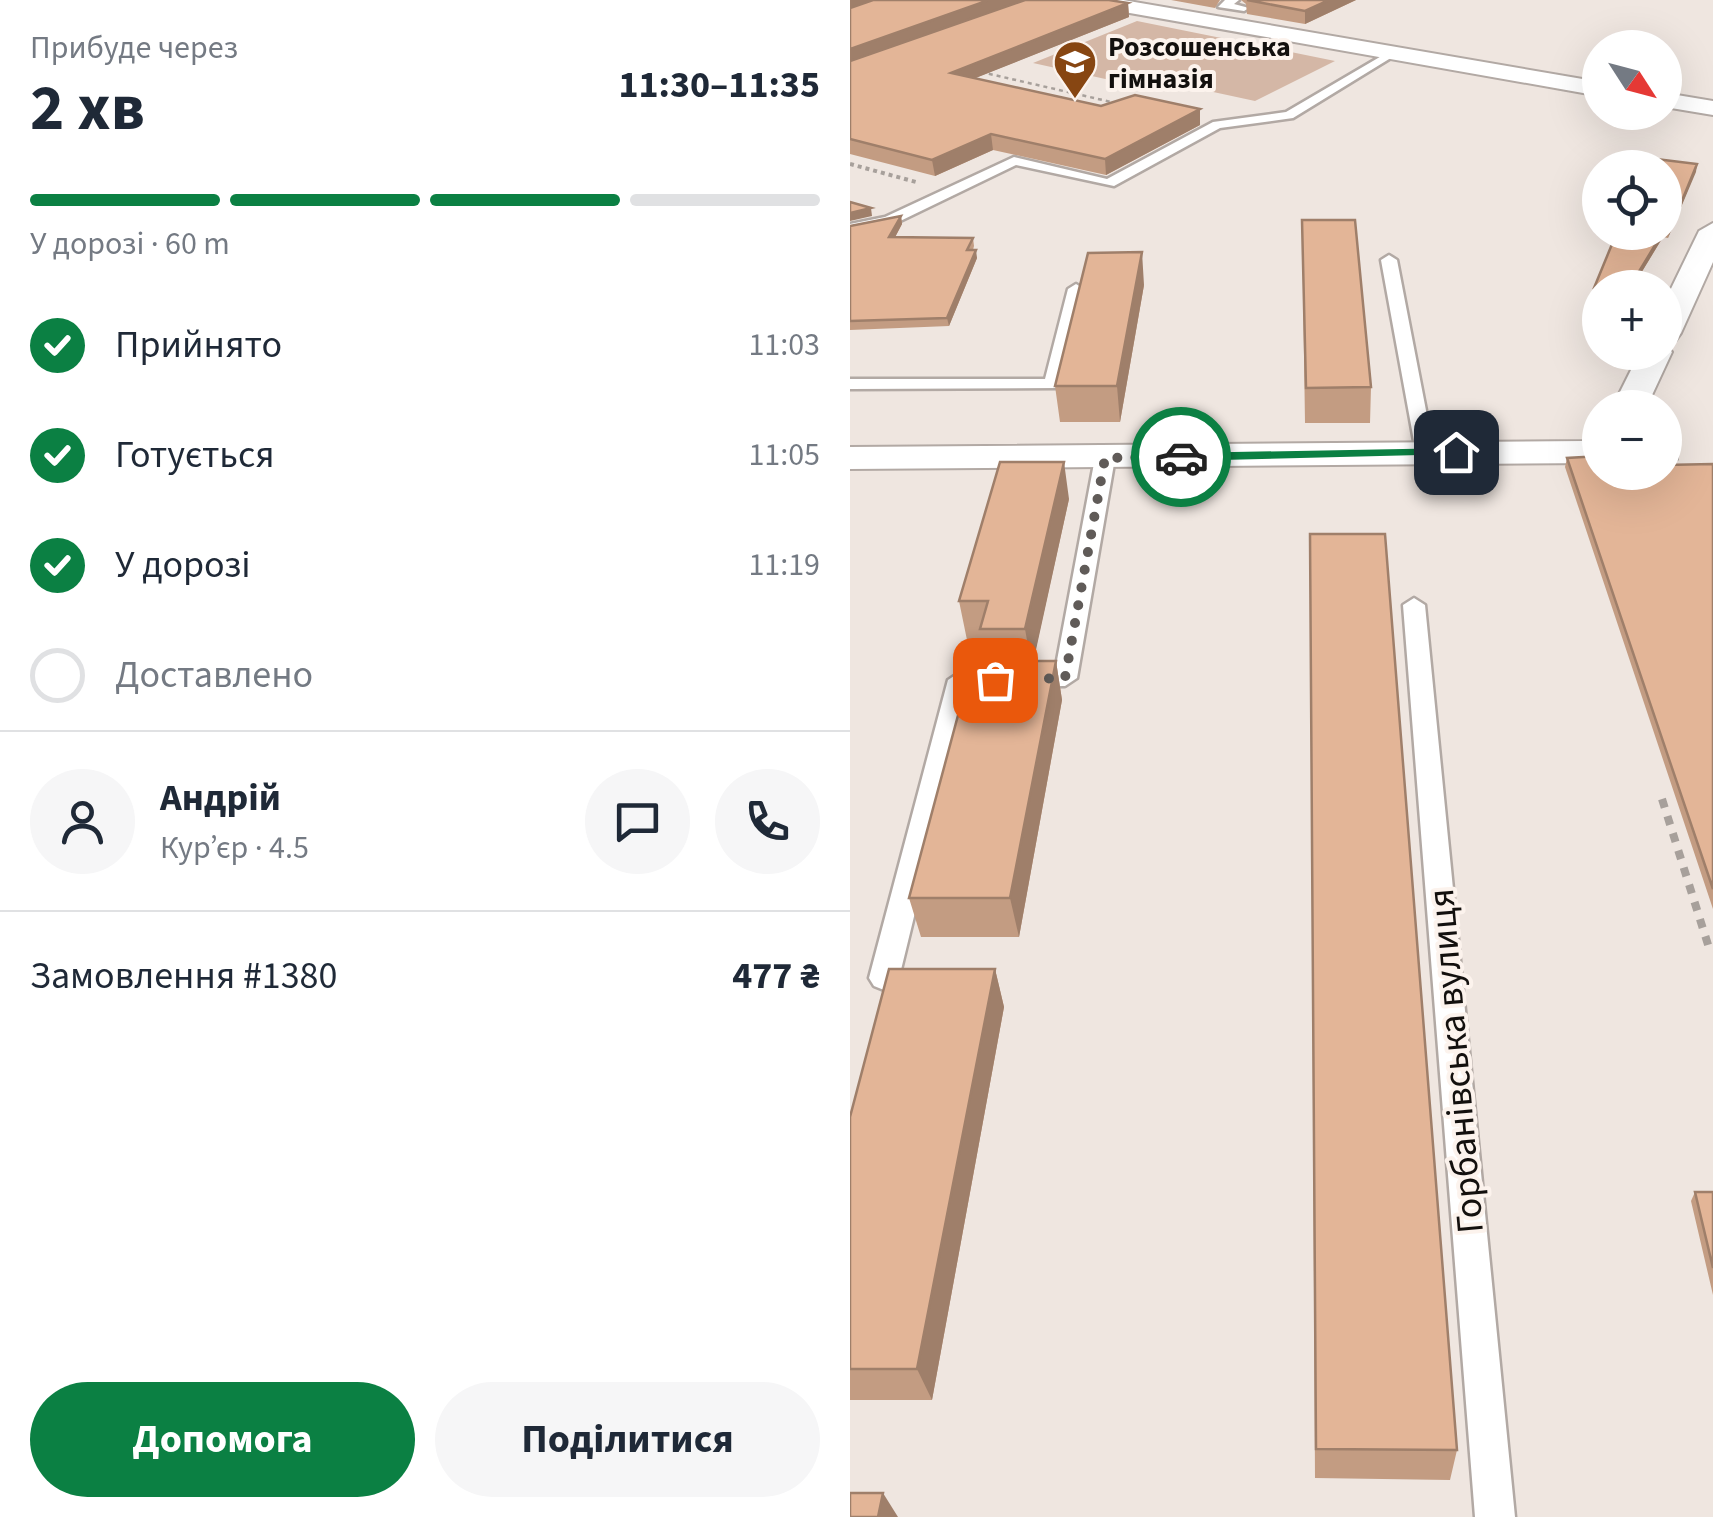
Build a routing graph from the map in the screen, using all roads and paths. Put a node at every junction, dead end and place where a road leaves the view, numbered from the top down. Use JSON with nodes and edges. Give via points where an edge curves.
{"nodes":[{"id":1,"x":1090,"y":0,"type":"edge"},
{"id":2,"x":1266,"y":0,"type":"edge"},
{"id":3,"x":1239,"y":4,"type":"edge"},
{"id":4,"x":1209,"y":22,"type":"junction"},
{"id":5,"x":1390,"y":54,"type":"junction"},
{"id":6,"x":969,"y":69,"type":"edge"},
{"id":7,"x":1047,"y":87,"type":"junction"},
{"id":8,"x":1582,"y":87,"type":"edge"},
{"id":9,"x":1034,"y":92,"type":"edge"},
{"id":10,"x":1682,"y":103,"type":"edge"},
{"id":11,"x":1713,"y":108,"type":"edge"},
{"id":12,"x":1108,"y":110,"type":"edge"},
{"id":13,"x":850,"y":164,"type":"edge"},
{"id":14,"x":952,"y":191,"type":"junction"},
{"id":15,"x":850,"y":228,"type":"edge"},
{"id":16,"x":1709,"y":249,"type":"edge"},
{"id":17,"x":1389,"y":260,"type":"dead end"},
{"id":18,"x":1076,"y":290,"type":"edge"},
{"id":19,"x":1682,"y":301,"type":"edge"},
{"id":20,"x":850,"y":384,"type":"edge"},
{"id":21,"x":1582,"y":448,"type":"edge"},
{"id":22,"x":1425,"y":452,"type":"junction"},
{"id":23,"x":850,"y":458,"type":"edge"},
{"id":24,"x":1105,"y":458,"type":"junction"},
{"id":25,"x":1414,"y":605,"type":"dead end"},
{"id":26,"x":1662,"y":799,"type":"dead end"},
{"id":27,"x":1710,"y":951,"type":"dead end"},
{"id":28,"x":884,"y":978,"type":"edge"},
{"id":29,"x":1495,"y":1517,"type":"edge"}],
"edges":[{"from":1,"to":4,"type":"street"},
{"from":2,"to":3,"type":"street"},
{"from":3,"to":4,"type":"street"},
{"from":4,"to":5,"type":"street"},
{"from":5,"to":8,"type":"street"},
{"from":5,"to":14,"type":"lane","via":[[1289,116],[1217,125],[1108,183],[1014,161]]},
{"from":6,"to":7,"type":"path"},
{"from":7,"to":9,"type":"path"},
{"from":7,"to":12,"type":"path","via":[[1121,104]]},
{"from":10,"to":11,"type":"street"},
{"from":13,"to":14,"type":"path"},
{"from":14,"to":15,"type":"lane","via":[[889,221]]},
{"from":16,"to":19,"type":"street"},
{"from":17,"to":22,"type":"lane"},
{"from":18,"to":20,"type":"lane","via":[[1052,384]]},
{"from":21,"to":22,"type":"street"},
{"from":22,"to":24,"type":"street"},
{"from":23,"to":24,"type":"street"},
{"from":24,"to":28,"type":"lane","via":[[1065,678],[960,680]]},
{"from":25,"to":29,"type":"lane","name":"Горбанівська вулиця"},
{"from":26,"to":27,"type":"path"}]}
